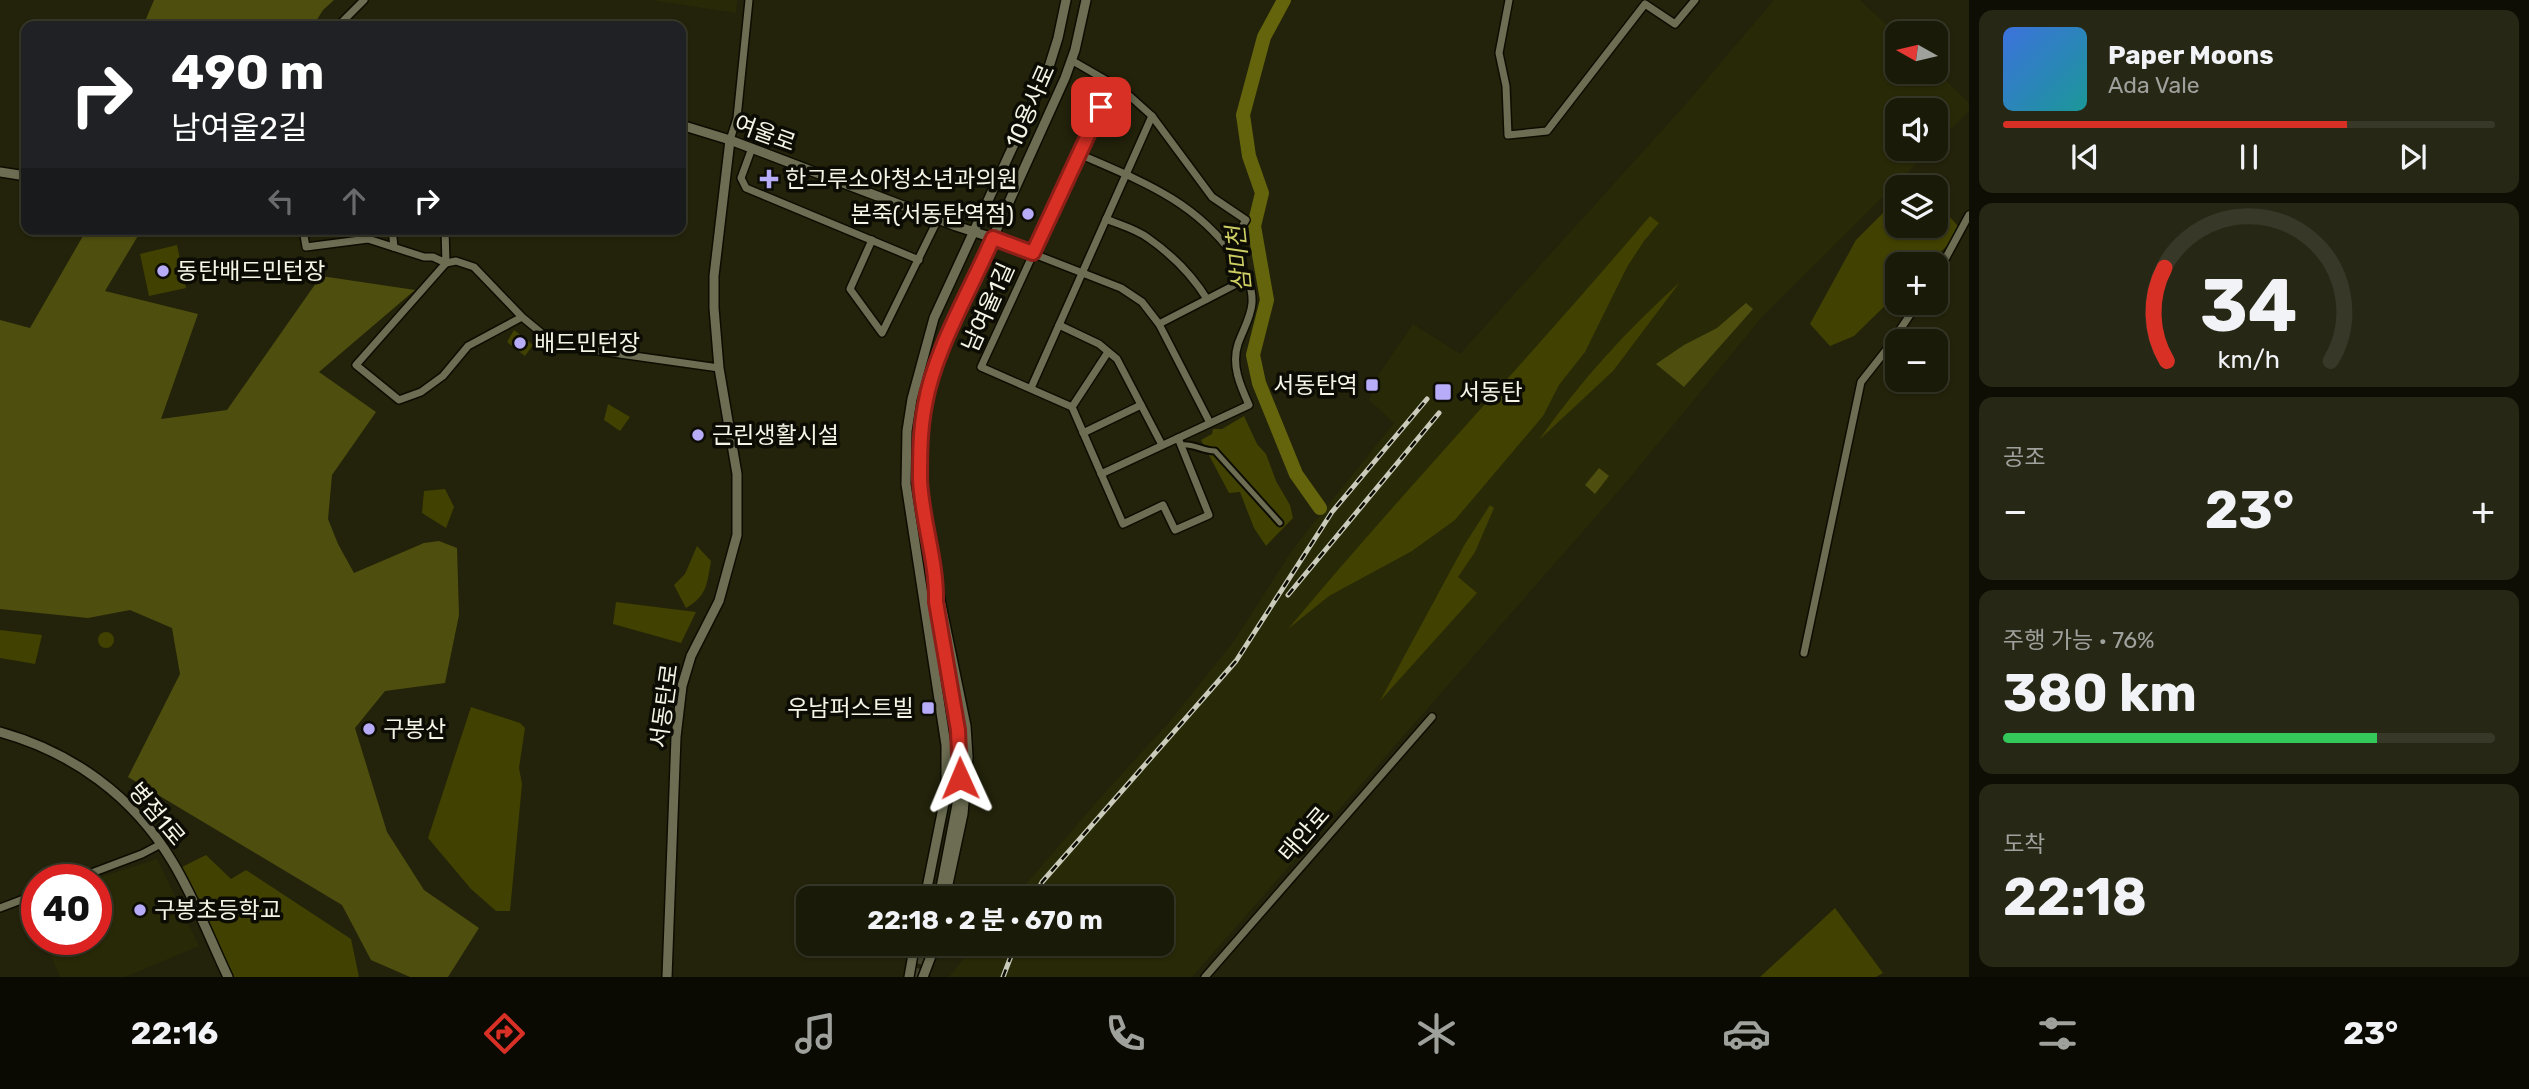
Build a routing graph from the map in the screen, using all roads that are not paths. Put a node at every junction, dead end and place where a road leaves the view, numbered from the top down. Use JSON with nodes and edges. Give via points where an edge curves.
{"nodes":[{"id":1,"x":364,"y":0,"type":"edge"},
{"id":2,"x":749,"y":0,"type":"edge"},
{"id":3,"x":1066,"y":0,"type":"edge"},
{"id":4,"x":1086,"y":0,"type":"edge"},
{"id":5,"x":1508,"y":0,"type":"edge"},
{"id":6,"x":1695,"y":0,"type":"edge"},
{"id":7,"x":343,"y":21,"type":"edge"},
{"id":8,"x":1071,"y":60,"type":"junction"},
{"id":9,"x":1112,"y":83,"type":"junction"},
{"id":10,"x":1152,"y":116,"type":"junction"},
{"id":11,"x":686,"y":127,"type":"edge"},
{"id":12,"x":730,"y":140,"type":"junction"},
{"id":13,"x":752,"y":148,"type":"junction"},
{"id":14,"x":1079,"y":154,"type":"junction"},
{"id":15,"x":0,"y":172,"type":"edge"},
{"id":16,"x":21,"y":175,"type":"edge"},
{"id":17,"x":1126,"y":175,"type":"junction"},
{"id":18,"x":1969,"y":215,"type":"edge"},
{"id":19,"x":938,"y":219,"type":"junction"},
{"id":20,"x":1107,"y":219,"type":"junction"},
{"id":21,"x":974,"y":232,"type":"junction"},
{"id":22,"x":304,"y":235,"type":"edge"},
{"id":23,"x":393,"y":235,"type":"edge"},
{"id":24,"x":445,"y":235,"type":"edge"},
{"id":25,"x":993,"y":238,"type":"junction"},
{"id":26,"x":872,"y":240,"type":"junction"},
{"id":27,"x":394,"y":247,"type":"junction"},
{"id":28,"x":1228,"y":249,"type":"junction"},
{"id":29,"x":1033,"y":253,"type":"junction"},
{"id":30,"x":1948,"y":254,"type":"edge"},
{"id":31,"x":919,"y":260,"type":"junction"},
{"id":32,"x":446,"y":263,"type":"junction"},
{"id":33,"x":1082,"y":273,"type":"junction"},
{"id":34,"x":1248,"y":278,"type":"junction"},
{"id":35,"x":1206,"y":299,"type":"junction"},
{"id":36,"x":1910,"y":315,"type":"edge"},
{"id":37,"x":522,"y":317,"type":"junction"},
{"id":38,"x":1159,"y":324,"type":"junction"},
{"id":39,"x":1059,"y":325,"type":"junction"},
{"id":40,"x":1108,"y":352,"type":"junction"},
{"id":41,"x":719,"y":368,"type":"junction"},
{"id":42,"x":1031,"y":388,"type":"junction"},
{"id":43,"x":1141,"y":405,"type":"junction"},
{"id":44,"x":1072,"y":407,"type":"junction"},
{"id":45,"x":1210,"y":423,"type":"junction"},
{"id":46,"x":1083,"y":433,"type":"junction"},
{"id":47,"x":1179,"y":442,"type":"junction"},
{"id":48,"x":1162,"y":445,"type":"junction"},
{"id":49,"x":1101,"y":474,"type":"junction"},
{"id":50,"x":1280,"y":523,"type":"dead end"},
{"id":51,"x":937,"y":585,"type":"junction"},
{"id":52,"x":923,"y":587,"type":"junction"},
{"id":53,"x":1804,"y":653,"type":"dead end"},
{"id":54,"x":1432,"y":717,"type":"dead end"},
{"id":55,"x":0,"y":732,"type":"edge"},
{"id":56,"x":161,"y":844,"type":"junction"},
{"id":57,"x":112,"y":865,"type":"edge"},
{"id":58,"x":928,"y":886,"type":"edge"},
{"id":59,"x":938,"y":886,"type":"edge"},
{"id":60,"x":939,"y":886,"type":"edge"},
{"id":61,"x":948,"y":886,"type":"edge"},
{"id":62,"x":21,"y":900,"type":"edge"},
{"id":63,"x":0,"y":908,"type":"edge"},
{"id":64,"x":914,"y":956,"type":"edge"},
{"id":65,"x":931,"y":956,"type":"edge"},
{"id":66,"x":228,"y":977,"type":"edge"},
{"id":67,"x":667,"y":977,"type":"edge"},
{"id":68,"x":908,"y":977,"type":"edge"},
{"id":69,"x":923,"y":977,"type":"edge"},
{"id":70,"x":1205,"y":977,"type":"edge"}],
"edges":[{"from":1,"to":7,"type":"street"},
{"from":2,"to":12,"type":"street","via":[[737,118]]},
{"from":3,"to":21,"type":"street","name":"10용사로","via":[[1048,70]]},
{"from":4,"to":8,"type":"street","name":"10용사로"},
{"from":5,"to":6,"type":"street","via":[[1499,53],[1508,135],[1547,131],[1645,4],[1675,24]]},
{"from":8,"to":9,"type":"street","name":"10용사로"},
{"from":8,"to":25,"type":"street","name":"10용사로"},
{"from":9,"to":10,"type":"street","name":"10용사로"},
{"from":9,"to":14,"type":"street"},
{"from":10,"to":17,"type":"street"},
{"from":10,"to":28,"type":"street","name":"10용사로","via":[[1212,197],[1246,220]]},
{"from":11,"to":12,"type":"street","name":"여울로"},
{"from":12,"to":13,"type":"street","name":"여울로"},
{"from":12,"to":41,"type":"street","name":"서동탄로","via":[[714,276]]},
{"from":13,"to":19,"type":"street","name":"여울로"},
{"from":13,"to":26,"type":"street","via":[[741,178],[746,188]]},
{"from":14,"to":17,"type":"street"},
{"from":14,"to":29,"type":"street"},
{"from":15,"to":16,"type":"street"},
{"from":17,"to":20,"type":"street"},
{"from":17,"to":28,"type":"street","via":[[1203,219]]},
{"from":18,"to":30,"type":"street"},
{"from":19,"to":21,"type":"street","name":"여울로"},
{"from":19,"to":31,"type":"street"},
{"from":20,"to":33,"type":"street"},
{"from":20,"to":35,"type":"street","via":[[1146,236],[1176,261]]},
{"from":21,"to":25,"type":"street","name":"여울로"},
{"from":21,"to":52,"type":"street","name":"10용사로","via":[[934,318],[907,431],[906,484]]},
{"from":22,"to":27,"type":"street","via":[[306,247],[368,239]]},
{"from":23,"to":27,"type":"street"},
{"from":24,"to":32,"type":"street"},
{"from":25,"to":29,"type":"street"},
{"from":25,"to":51,"type":"street","name":"10용사로","via":[[944,346],[925,405],[921,492]]},
{"from":26,"to":31,"type":"street"},
{"from":26,"to":31,"type":"street","via":[[850,289],[882,333]]},
{"from":27,"to":32,"type":"street"},
{"from":28,"to":34,"type":"street"},
{"from":29,"to":33,"type":"street"},
{"from":29,"to":42,"type":"street","name":"남여울1길","via":[[981,367]]},
{"from":32,"to":37,"type":"street","via":[[474,267]]},
{"from":32,"to":37,"type":"street","via":[[356,365],[399,400],[421,393],[443,376],[468,346]]},
{"from":33,"to":38,"type":"street","via":[[1133,294]]},
{"from":33,"to":39,"type":"street"},
{"from":34,"to":35,"type":"street"},
{"from":34,"to":45,"type":"street","via":[[1252,305],[1238,344],[1236,369],[1249,405]]},
{"from":35,"to":38,"type":"street"},
{"from":36,"to":53,"type":"street","via":[[1861,382]]},
{"from":37,"to":41,"type":"street","via":[[556,345]]},
{"from":38,"to":45,"type":"street"},
{"from":39,"to":40,"type":"street"},
{"from":39,"to":42,"type":"street"},
{"from":40,"to":43,"type":"street","via":[[1117,359]]},
{"from":40,"to":44,"type":"street"},
{"from":41,"to":67,"type":"street","name":"서동탄로","via":[[737,474],[737,535],[719,601],[691,656],[682,686]]},
{"from":42,"to":44,"type":"street","name":"남여울1길"},
{"from":43,"to":46,"type":"street"},
{"from":43,"to":48,"type":"street"},
{"from":44,"to":46,"type":"street"},
{"from":45,"to":47,"type":"street"},
{"from":46,"to":49,"type":"street"},
{"from":47,"to":48,"type":"street"},
{"from":47,"to":49,"type":"street","via":[[1209,514],[1175,530],[1163,505],[1123,524]]},
{"from":47,"to":50,"type":"street","via":[[1215,451]]},
{"from":48,"to":49,"type":"street"},
{"from":51,"to":60,"type":"street","name":"10용사로","via":[[960,760],[958,799]]},
{"from":51,"to":61,"type":"street","via":[[966,726],[968,757],[963,814]]},
{"from":52,"to":58,"type":"street","name":"10용사로","via":[[947,769]]},
{"from":52,"to":59,"type":"street","name":"10용사로","via":[[930,603],[955,758],[954,797]]},
{"from":54,"to":70,"type":"street","name":"태안로"},
{"from":55,"to":56,"type":"street","name":"병점1로","via":[[58,754],[93,774],[118,794]]},
{"from":56,"to":57,"type":"street"},
{"from":56,"to":66,"type":"street","name":"병점1로"},
{"from":62,"to":63,"type":"street"},
{"from":64,"to":68,"type":"street"},
{"from":65,"to":69,"type":"street"}]}
